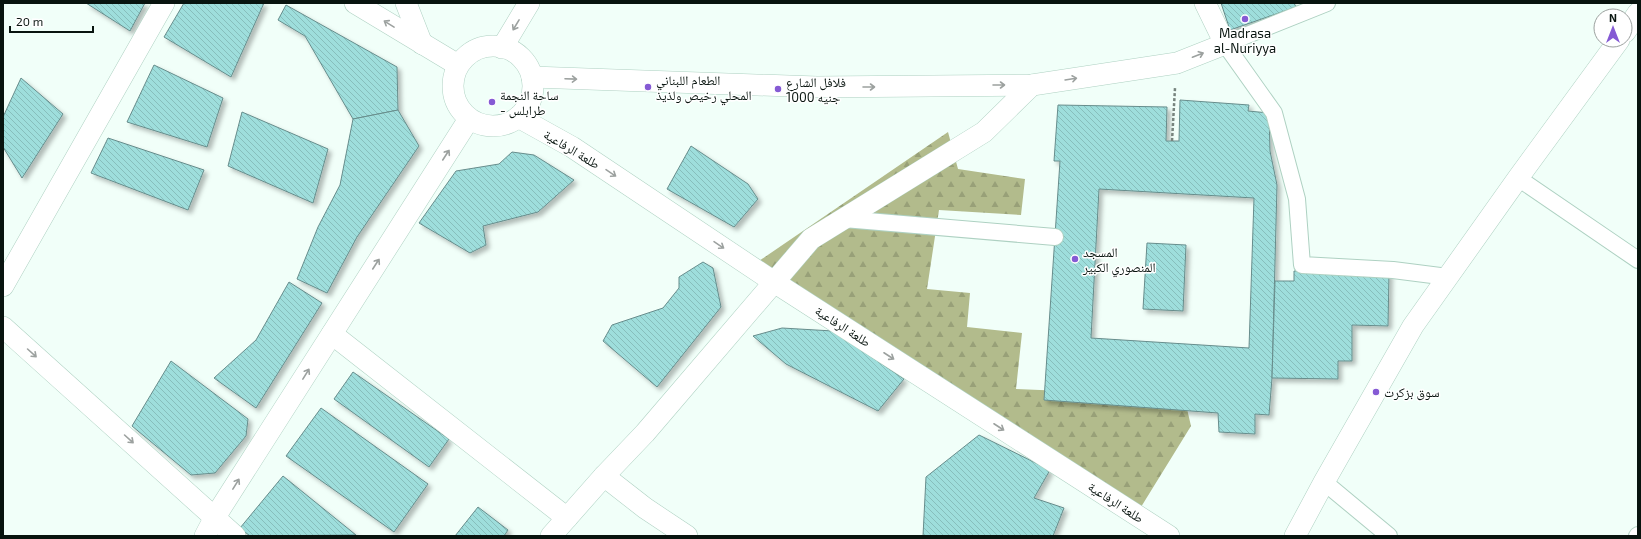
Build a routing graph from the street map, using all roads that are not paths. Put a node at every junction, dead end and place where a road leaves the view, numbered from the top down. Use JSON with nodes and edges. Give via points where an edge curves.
{"nodes":[{"id":1,"x":164,"y":3,"type":"edge"},
{"id":2,"x":355,"y":3,"type":"edge"},
{"id":3,"x":406,"y":3,"type":"edge"},
{"id":4,"x":529,"y":3,"type":"edge"},
{"id":5,"x":1205,"y":3,"type":"edge"},
{"id":6,"x":1327,"y":3,"type":"edge"},
{"id":7,"x":422,"y":44,"type":"junction"},
{"id":8,"x":1225,"y":44,"type":"junction"},
{"id":9,"x":502,"y":48,"type":"junction"},
{"id":10,"x":1613,"y":48,"type":"edge"},
{"id":11,"x":458,"y":66,"type":"junction"},
{"id":12,"x":532,"y":77,"type":"junction"},
{"id":13,"x":1032,"y":85,"type":"junction"},
{"id":14,"x":518,"y":117,"type":"junction"},
{"id":15,"x":469,"y":119,"type":"junction"},
{"id":16,"x":1518,"y":178,"type":"junction"},
{"id":17,"x":844,"y":219,"type":"junction"},
{"id":18,"x":1055,"y":237,"type":"dead end"},
{"id":19,"x":1638,"y":260,"type":"edge"},
{"id":20,"x":1448,"y":277,"type":"junction"},
{"id":21,"x":774,"y":282,"type":"junction"},
{"id":22,"x":3,"y":286,"type":"edge"},
{"id":23,"x":3,"y":327,"type":"edge"},
{"id":24,"x":332,"y":334,"type":"junction"},
{"id":25,"x":604,"y":476,"type":"junction"},
{"id":26,"x":1324,"y":482,"type":"junction"},
{"id":27,"x":215,"y":517,"type":"junction"},
{"id":28,"x":567,"y":518,"type":"junction"},
{"id":29,"x":205,"y":536,"type":"edge"},
{"id":30,"x":235,"y":536,"type":"edge"},
{"id":31,"x":551,"y":536,"type":"edge"},
{"id":32,"x":686,"y":536,"type":"edge"},
{"id":33,"x":1169,"y":536,"type":"edge"},
{"id":34,"x":1295,"y":536,"type":"edge"},
{"id":35,"x":1389,"y":536,"type":"edge"}],
"edges":[{"from":1,"to":22,"type":"street"},
{"from":7,"to":2,"type":"street","one_way":true},
{"from":3,"to":7,"type":"street"},
{"from":4,"to":9,"type":"street","one_way":true},
{"from":5,"to":8,"type":"street"},
{"from":6,"to":8,"type":"street"},
{"from":7,"to":11,"type":"street"},
{"from":13,"to":8,"type":"street","one_way":true,"via":[[1177,63]]},
{"from":8,"to":20,"type":"street","via":[[1274,113],[1297,199],[1302,265],[1393,270]]},
{"from":9,"to":11,"type":"street","via":[[492,46],[478,50],[464,58]]},
{"from":9,"to":12,"type":"street","via":[[521,58]]},
{"from":10,"to":16,"type":"street"},
{"from":11,"to":15,"type":"street","via":[[452,88],[461,111]]},
{"from":12,"to":13,"type":"street","one_way":true,"via":[[817,87]]},
{"from":12,"to":14,"type":"street","via":[[531,99]]},
{"from":13,"to":17,"type":"street","via":[[984,132]]},
{"from":14,"to":15,"type":"street","via":[[507,124],[494,126]]},
{"from":14,"to":21,"type":"street","name":"طلعة الرفاعية","one_way":true,"via":[[572,147]]},
{"from":24,"to":15,"type":"street","one_way":true},
{"from":16,"to":19,"type":"street"},
{"from":16,"to":20,"type":"street"},
{"from":17,"to":18,"type":"street"},
{"from":17,"to":21,"type":"street","via":[[811,239]]},
{"from":20,"to":26,"type":"street","via":[[1413,326]]},
{"from":21,"to":25,"type":"street","via":[[645,433]]},
{"from":21,"to":33,"type":"street","name":"طلعة الرفاعية","one_way":true},
{"from":23,"to":27,"type":"street","one_way":true},
{"from":27,"to":24,"type":"street","one_way":true},
{"from":24,"to":28,"type":"street"},
{"from":25,"to":28,"type":"street"},
{"from":25,"to":32,"type":"street"},
{"from":26,"to":34,"type":"street"},
{"from":26,"to":35,"type":"street"},
{"from":27,"to":29,"type":"street"},
{"from":27,"to":30,"type":"street"},
{"from":28,"to":31,"type":"street"}]}
